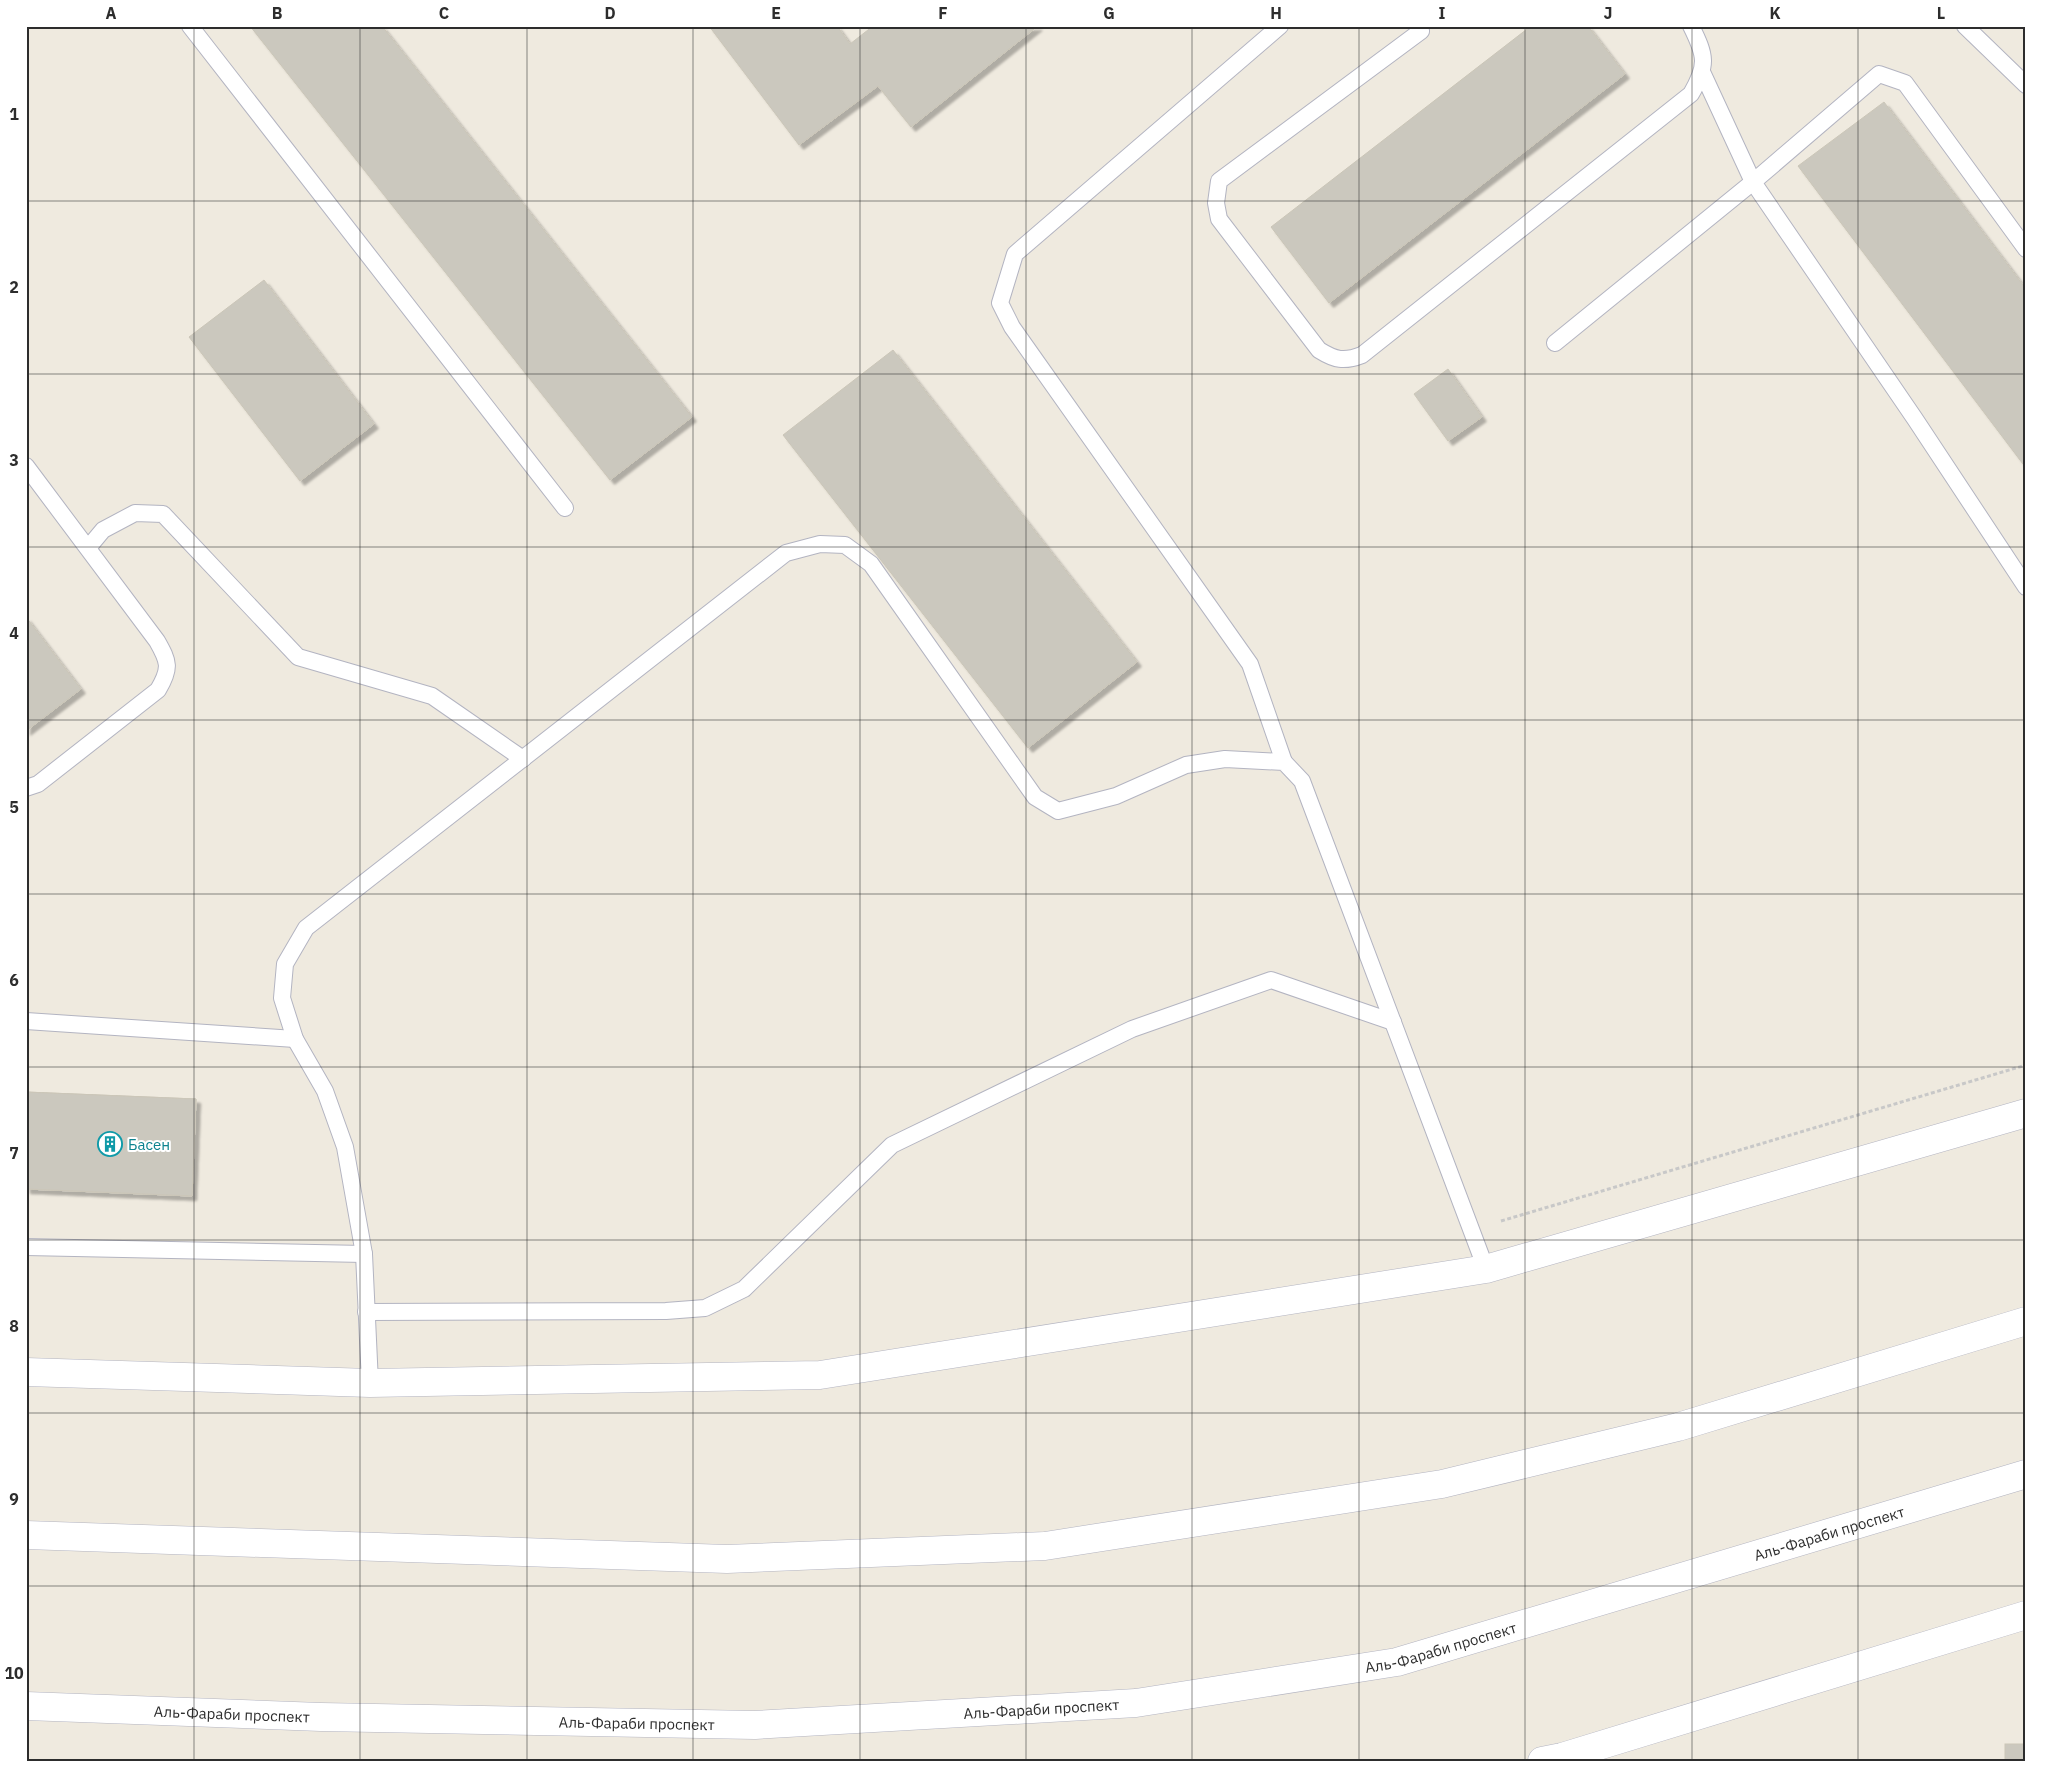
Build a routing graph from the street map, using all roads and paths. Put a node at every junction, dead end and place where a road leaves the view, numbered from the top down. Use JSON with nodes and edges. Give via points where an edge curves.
{"nodes":[{"id":1,"x":190,"y":26,"type":"edge"},
{"id":2,"x":1280,"y":26,"type":"edge"},
{"id":3,"x":1691,"y":26,"type":"edge"},
{"id":4,"x":1965,"y":26,"type":"edge"},
{"id":5,"x":1423,"y":28,"type":"edge"},
{"id":6,"x":1703,"y":74,"type":"junction"},
{"id":7,"x":2026,"y":85,"type":"edge"},
{"id":8,"x":1753,"y":182,"type":"junction"},
{"id":9,"x":2026,"y":249,"type":"edge"},
{"id":10,"x":1555,"y":343,"type":"dead end"},
{"id":11,"x":26,"y":466,"type":"edge"},
{"id":12,"x":565,"y":508,"type":"dead end"},
{"id":13,"x":88,"y":548,"type":"junction"},
{"id":14,"x":2026,"y":586,"type":"edge"},
{"id":15,"x":523,"y":759,"type":"junction"},
{"id":16,"x":1284,"y":762,"type":"junction"},
{"id":17,"x":26,"y":788,"type":"edge"},
{"id":18,"x":26,"y":1021,"type":"edge"},
{"id":19,"x":1393,"y":1022,"type":"junction"},
{"id":20,"x":295,"y":1039,"type":"junction"},
{"id":21,"x":2026,"y":1065,"type":"edge"},
{"id":22,"x":2026,"y":1112,"type":"edge"},
{"id":23,"x":1471,"y":1230,"type":"junction"},
{"id":24,"x":26,"y":1247,"type":"edge"},
{"id":25,"x":364,"y":1254,"type":"junction"},
{"id":26,"x":1486,"y":1269,"type":"junction"},
{"id":27,"x":366,"y":1312,"type":"junction"},
{"id":28,"x":2026,"y":1322,"type":"edge"},
{"id":29,"x":26,"y":1372,"type":"edge"},
{"id":30,"x":370,"y":1383,"type":"junction"},
{"id":31,"x":2026,"y":1474,"type":"edge"},
{"id":32,"x":26,"y":1535,"type":"edge"},
{"id":33,"x":2026,"y":1615,"type":"edge"},
{"id":34,"x":26,"y":1706,"type":"edge"},
{"id":35,"x":1596,"y":1753,"type":"edge"},
{"id":36,"x":1542,"y":1761,"type":"edge"}],
"edges":[{"from":1,"to":12,"type":"lane"},
{"from":2,"to":16,"type":"lane","via":[[1015,254],[1000,303],[1012,327],[1250,664]]},
{"from":3,"to":6,"type":"lane","via":[[1702,47]]},
{"from":4,"to":7,"type":"lane"},
{"from":5,"to":6,"type":"lane","via":[[1219,182],[1216,203],[1219,219],[1319,350],[1336,360],[1350,359],[1370,348],[1690,94]]},
{"from":6,"to":8,"type":"lane"},
{"from":8,"to":9,"type":"lane","via":[[1878,74],[1905,82]]},
{"from":8,"to":10,"type":"lane"},
{"from":8,"to":14,"type":"lane"},
{"from":11,"to":13,"type":"lane"},
{"from":13,"to":15,"type":"lane","via":[[103,530],[134,513],[163,514],[298,658],[432,696]]},
{"from":13,"to":17,"type":"lane","via":[[157,640],[168,660],[166,676],[158,690],[38,784]]},
{"from":15,"to":16,"type":"lane","via":[[786,553],[820,544],[845,544],[871,564],[1035,798],[1058,811],[1116,796],[1186,765],[1225,759]]},
{"from":15,"to":20,"type":"lane","via":[[306,928],[285,964],[282,998]]},
{"from":16,"to":19,"type":"lane","via":[[1302,781]]},
{"from":18,"to":20,"type":"lane"},
{"from":19,"to":23,"type":"lane"},
{"from":19,"to":27,"type":"lane","via":[[1271,980],[1132,1029],[892,1145],[744,1289],[706,1308],[666,1311]]},
{"from":20,"to":25,"type":"lane","via":[[325,1091],[344,1147]]},
{"from":21,"to":23,"type":"path"},
{"from":22,"to":26,"type":"street"},
{"from":23,"to":26,"type":"lane"},
{"from":24,"to":25,"type":"lane"},
{"from":25,"to":27,"type":"lane"},
{"from":26,"to":30,"type":"street","via":[[820,1375]]},
{"from":27,"to":30,"type":"lane"},
{"from":28,"to":32,"type":"street","via":[[1678,1428],[1442,1484],[1045,1546],[727,1559]]},
{"from":29,"to":30,"type":"street"},
{"from":31,"to":34,"type":"street","name":"Аль-Фараби проспект","via":[[1397,1662],[1136,1703],[755,1725],[321,1717]]},
{"from":33,"to":35,"type":"street"},
{"from":35,"to":36,"type":"street"}]}
